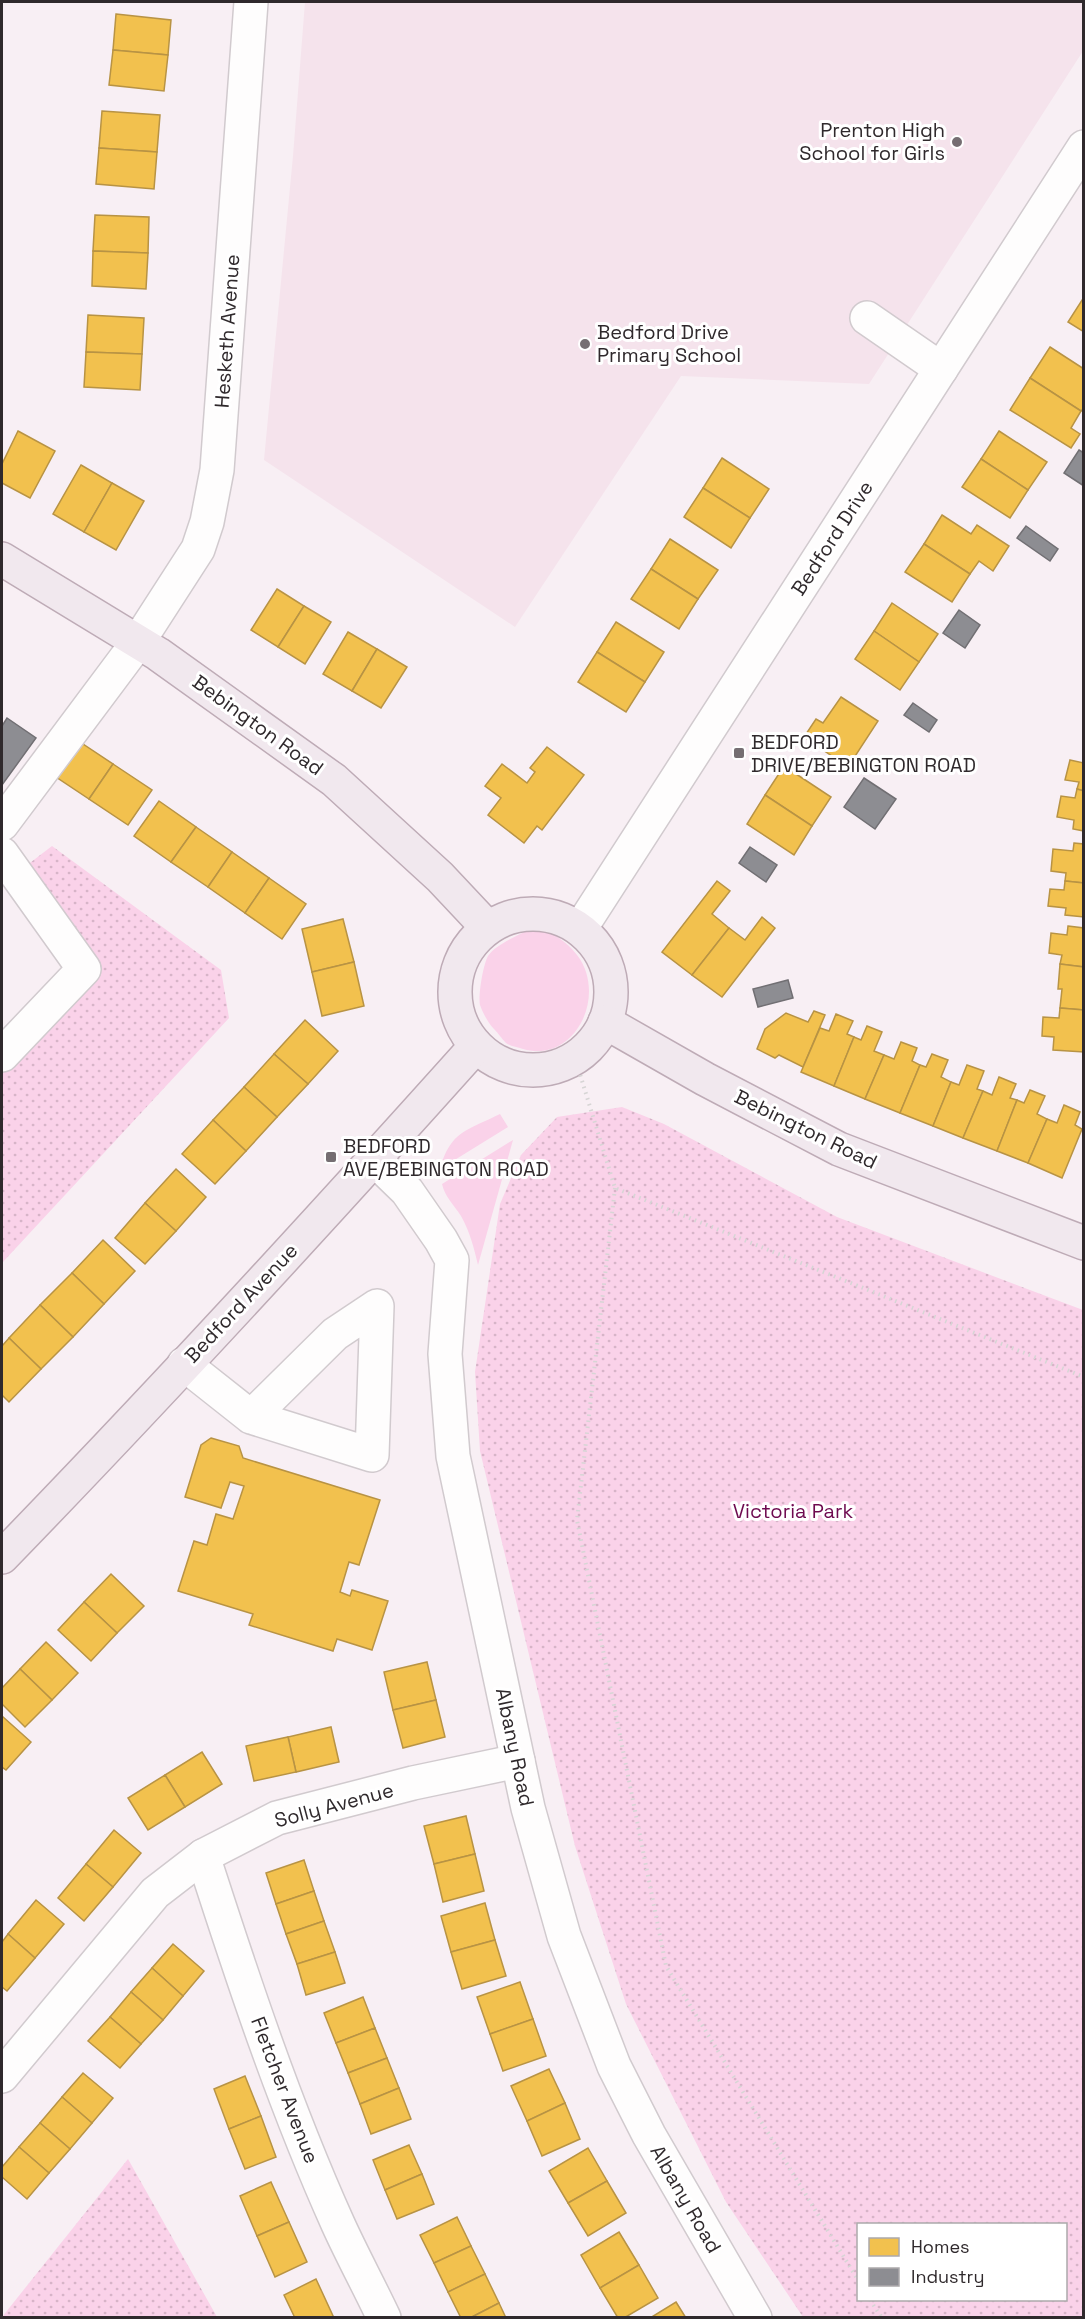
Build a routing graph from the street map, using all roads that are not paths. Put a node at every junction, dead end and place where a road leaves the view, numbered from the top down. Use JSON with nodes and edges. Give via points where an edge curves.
{"nodes":[{"id":1,"x":251,"y":2,"type":"edge"},
{"id":2,"x":1083,"y":147,"type":"edge"},
{"id":3,"x":867,"y":318,"type":"dead end"},
{"id":4,"x":941,"y":369,"type":"junction"},
{"id":5,"x":2,"y":559,"type":"edge"},
{"id":6,"x":138,"y":642,"type":"junction"},
{"id":7,"x":2,"y":824,"type":"edge"},
{"id":8,"x":2,"y":854,"type":"edge"},
{"id":9,"x":488,"y":927,"type":"junction"},
{"id":10,"x":580,"y":929,"type":"junction"},
{"id":11,"x":605,"y":1022,"type":"junction"},
{"id":12,"x":476,"y":1046,"type":"junction"},
{"id":13,"x":2,"y":1055,"type":"edge"},
{"id":14,"x":374,"y":1159,"type":"junction"},
{"id":15,"x":1081,"y":1236,"type":"edge"},
{"id":16,"x":184,"y":1364,"type":"junction"},
{"id":17,"x":251,"y":1416,"type":"junction"},
{"id":18,"x":2,"y":1557,"type":"edge"},
{"id":19,"x":518,"y":1761,"type":"junction"},
{"id":20,"x":203,"y":1856,"type":"junction"},
{"id":21,"x":2,"y":2076,"type":"edge"},
{"id":22,"x":384,"y":2318,"type":"edge"},
{"id":23,"x":755,"y":2318,"type":"edge"}],
"edges":[{"from":1,"to":6,"type":"street","name":"Hesketh Avenue","via":[[217,470],[198,549]]},
{"from":2,"to":4,"type":"street","name":"Bedford Drive"},
{"from":3,"to":4,"type":"street"},
{"from":4,"to":10,"type":"street","name":"Bedford Drive"},
{"from":5,"to":6,"type":"main road","name":"Bebington Road"},
{"from":6,"to":7,"type":"street","name":"Hesketh Avenue"},
{"from":6,"to":9,"type":"main road","name":"Bebington Road","via":[[334,780],[440,877]]},
{"from":8,"to":13,"type":"street","via":[[84,969]]},
{"from":9,"to":10,"type":"main road","via":[[513,915],[539,913],[566,920]]},
{"from":9,"to":12,"type":"main road","via":[[464,954],[455,980],[457,1016]]},
{"from":10,"to":11,"type":"main road","via":[[604,957],[611,977],[611,1004]]},
{"from":11,"to":12,"type":"main road","via":[[591,1046],[550,1069],[512,1068]]},
{"from":11,"to":15,"type":"main road","name":"Bebington Road","via":[[839,1149]]},
{"from":12,"to":14,"type":"main road","name":"Bedford Avenue"},
{"from":14,"to":16,"type":"main road","name":"Bedford Avenue"},
{"from":14,"to":19,"type":"street","name":"Albany Road","via":[[407,1191],[452,1260],[445,1354],[453,1456]]},
{"from":16,"to":17,"type":"street"},
{"from":16,"to":18,"type":"main road","name":"Bedford Avenue"},
{"from":17,"to":17,"type":"street","via":[[372,1455],[377,1306],[335,1334]]},
{"from":19,"to":20,"type":"street","name":"Solly Avenue","via":[[277,1818]]},
{"from":19,"to":23,"type":"street","name":"Albany Road","via":[[564,1936],[614,2066],[649,2135]]},
{"from":20,"to":21,"type":"street","name":"Solly Avenue","via":[[155,1893]]},
{"from":20,"to":22,"type":"street","name":"Fletcher Avenue","via":[[245,1988],[289,2102],[338,2224]]}]}
